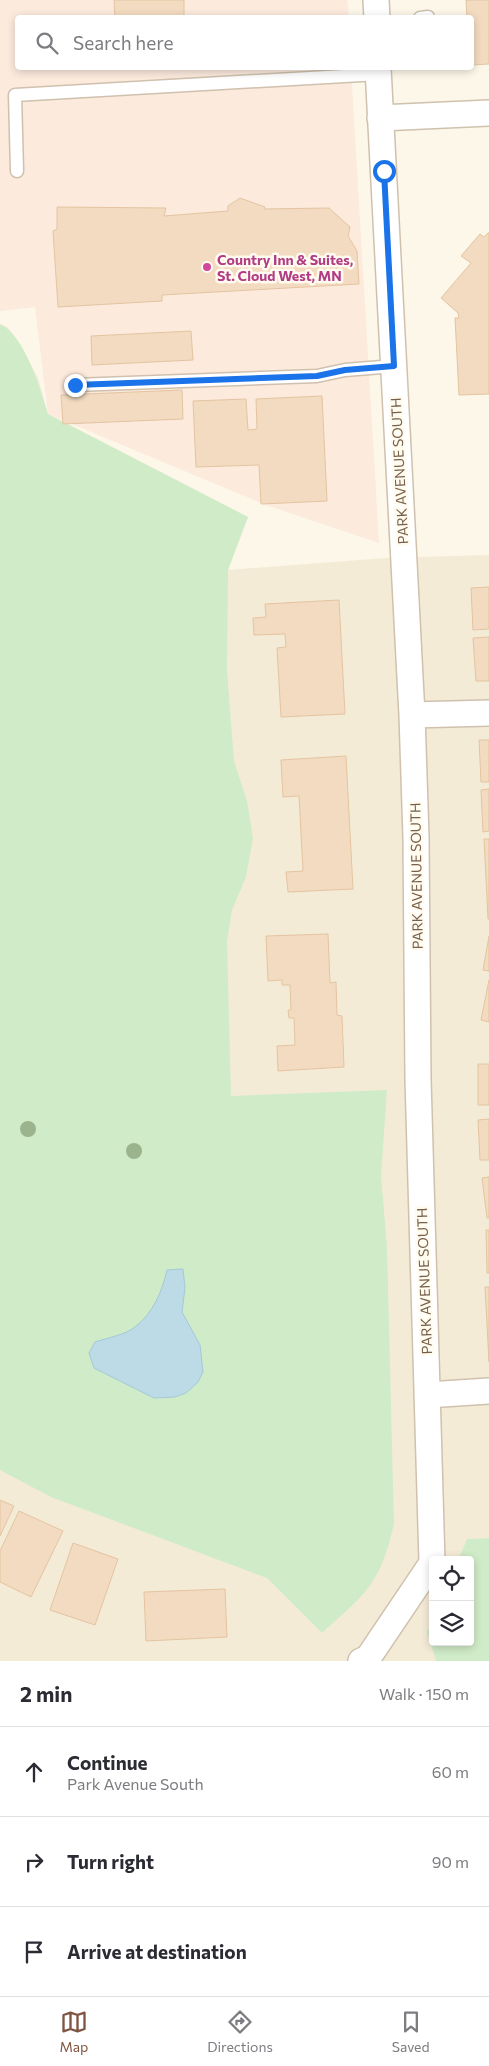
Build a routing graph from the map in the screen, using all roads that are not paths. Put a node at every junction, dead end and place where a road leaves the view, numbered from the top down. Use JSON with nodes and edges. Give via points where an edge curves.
{"nodes":[{"id":1,"x":376,"y":0,"type":"edge"},
{"id":2,"x":377,"y":15,"type":"edge"},
{"id":3,"x":379,"y":71,"type":"edge"},
{"id":4,"x":489,"y":113,"type":"edge"},
{"id":5,"x":380,"y":118,"type":"junction"},
{"id":6,"x":17,"y":171,"type":"dead end"},
{"id":7,"x":394,"y":366,"type":"junction"},
{"id":8,"x":75,"y":385,"type":"dead end"},
{"id":9,"x":489,"y":712,"type":"edge"},
{"id":10,"x":412,"y":715,"type":"junction"},
{"id":11,"x":489,"y":1391,"type":"edge"},
{"id":12,"x":428,"y":1395,"type":"junction"},
{"id":13,"x":361,"y":1661,"type":"edge"}],
"edges":[{"from":1,"to":2,"type":"street"},
{"from":3,"to":5,"type":"street","name":"PARK AVENUE SOUTH"},
{"from":3,"to":6,"type":"lane","via":[[15,95]]},
{"from":4,"to":5,"type":"street"},
{"from":5,"to":7,"type":"street","name":"PARK AVENUE SOUTH"},
{"from":7,"to":8,"type":"lane","via":[[317,376]]},
{"from":7,"to":10,"type":"street","name":"PARK AVENUE SOUTH"},
{"from":9,"to":10,"type":"street"},
{"from":10,"to":12,"type":"street","name":"PARK AVENUE SOUTH","via":[[418,1079]]},
{"from":11,"to":12,"type":"street"},
{"from":12,"to":13,"type":"street","name":"PARK AVENUE SOUTH","via":[[432,1562],[368,1658]]}]}
